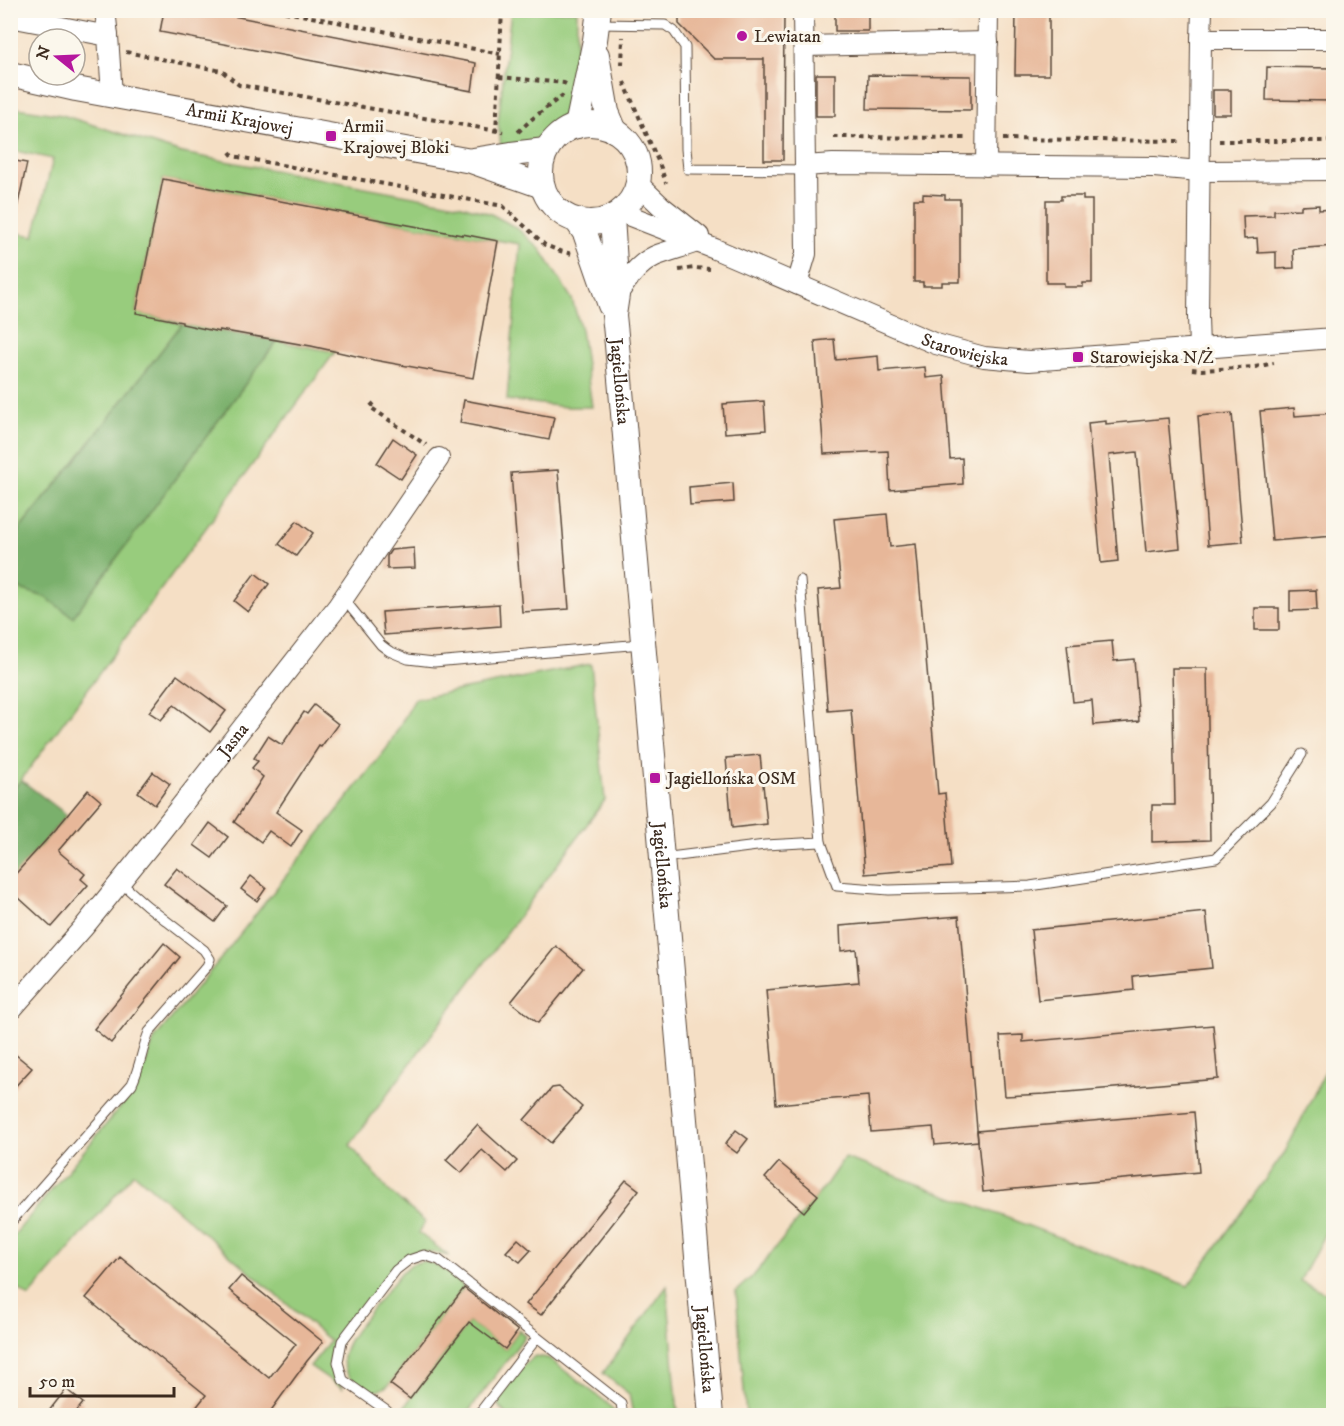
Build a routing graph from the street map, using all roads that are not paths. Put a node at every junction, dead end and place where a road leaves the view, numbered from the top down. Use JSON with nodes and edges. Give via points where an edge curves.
{"nodes":[{"id":1,"x":105,"y":10,"type":"edge"},
{"id":2,"x":803,"y":10,"type":"edge"},
{"id":3,"x":988,"y":10,"type":"edge"},
{"id":4,"x":1202,"y":10,"type":"edge"},
{"id":5,"x":10,"y":17,"type":"edge"},
{"id":6,"x":597,"y":25,"type":"edge"},
{"id":7,"x":1201,"y":39,"type":"junction"},
{"id":8,"x":1334,"y":39,"type":"edge"},
{"id":9,"x":109,"y":42,"type":"junction"},
{"id":10,"x":988,"y":42,"type":"junction"},
{"id":11,"x":804,"y":46,"type":"junction"},
{"id":12,"x":10,"y":74,"type":"edge"},
{"id":13,"x":112,"y":95,"type":"junction"},
{"id":14,"x":577,"y":126,"type":"junction"},
{"id":15,"x":615,"y":131,"type":"junction"},
{"id":16,"x":546,"y":150,"type":"junction"},
{"id":17,"x":471,"y":161,"type":"junction"},
{"id":18,"x":986,"y":166,"type":"junction"},
{"id":19,"x":805,"y":168,"type":"junction"},
{"id":20,"x":1334,"y":170,"type":"edge"},
{"id":21,"x":1200,"y":171,"type":"junction"},
{"id":22,"x":638,"y":184,"type":"junction"},
{"id":23,"x":542,"y":186,"type":"junction"},
{"id":24,"x":616,"y":215,"type":"junction"},
{"id":25,"x":577,"y":221,"type":"junction"},
{"id":26,"x":697,"y":242,"type":"junction"},
{"id":27,"x":715,"y":249,"type":"junction"},
{"id":28,"x":797,"y":284,"type":"junction"},
{"id":29,"x":616,"y":305,"type":"junction"},
{"id":30,"x":1334,"y":338,"type":"edge"},
{"id":31,"x":1199,"y":348,"type":"junction"},
{"id":32,"x":434,"y":452,"type":"road end"},
{"id":33,"x":800,"y":580,"type":"dead end"},
{"id":34,"x":343,"y":598,"type":"junction"},
{"id":35,"x":643,"y":644,"type":"junction"},
{"id":36,"x":1302,"y":754,"type":"dead end"},
{"id":37,"x":821,"y":842,"type":"junction"},
{"id":38,"x":662,"y":858,"type":"junction"},
{"id":39,"x":120,"y":882,"type":"junction"},
{"id":40,"x":10,"y":1011,"type":"edge"},
{"id":41,"x":10,"y":1223,"type":"edge"},
{"id":42,"x":537,"y":1338,"type":"junction"},
{"id":43,"x":387,"y":1411,"type":"dead end"},
{"id":44,"x":477,"y":1416,"type":"edge"},
{"id":45,"x":623,"y":1416,"type":"edge"},
{"id":46,"x":711,"y":1416,"type":"edge"}],
"edges":[{"from":1,"to":9,"type":"street"},
{"from":2,"to":11,"type":"street"},
{"from":3,"to":10,"type":"street"},
{"from":4,"to":7,"type":"street"},
{"from":5,"to":9,"type":"street"},
{"from":6,"to":14,"type":"street"},
{"from":6,"to":15,"type":"street","via":[[607,112]]},
{"from":6,"to":19,"type":"lane","via":[[665,25],[686,47],[688,170]]},
{"from":7,"to":8,"type":"street"},
{"from":7,"to":21,"type":"street"},
{"from":9,"to":13,"type":"street"},
{"from":10,"to":11,"type":"street"},
{"from":10,"to":18,"type":"street"},
{"from":11,"to":19,"type":"street"},
{"from":12,"to":13,"type":"street","name":"Armii Krajowej"},
{"from":13,"to":17,"type":"street","name":"Armii Krajowej"},
{"from":14,"to":15,"type":"street","via":[[603,125]]},
{"from":14,"to":16,"type":"street","via":[[554,139]]},
{"from":15,"to":22,"type":"street","via":[[635,154]]},
{"from":16,"to":17,"type":"street","name":"Armii Krajowej"},
{"from":16,"to":23,"type":"street"},
{"from":17,"to":23,"type":"street","name":"Armii Krajowej"},
{"from":18,"to":19,"type":"street","via":[[833,164]]},
{"from":18,"to":21,"type":"street","via":[[1154,166]]},
{"from":19,"to":28,"type":"street","via":[[806,254]]},
{"from":20,"to":21,"type":"street"},
{"from":21,"to":31,"type":"street"},
{"from":22,"to":24,"type":"street","via":[[628,204]]},
{"from":22,"to":27,"type":"street"},
{"from":23,"to":25,"type":"street","via":[[550,202]]},
{"from":24,"to":25,"type":"street","via":[[592,222]]},
{"from":24,"to":26,"type":"street","name":"Starowiejska"},
{"from":24,"to":29,"type":"street","name":"Jagiellońska"},
{"from":25,"to":29,"type":"street","name":"Jagiellońska"},
{"from":26,"to":27,"type":"street","name":"Starowiejska"},
{"from":26,"to":29,"type":"street","via":[[645,262],[631,275]]},
{"from":27,"to":28,"type":"street","name":"Starowiejska"},
{"from":28,"to":31,"type":"street","name":"Starowiejska","via":[[936,344],[984,357],[1029,361]]},
{"from":29,"to":35,"type":"street","name":"Jagiellońska"},
{"from":30,"to":31,"type":"street","name":"Starowiejska"},
{"from":32,"to":34,"type":"street","name":"Jasna"},
{"from":33,"to":37,"type":"lane"},
{"from":34,"to":35,"type":"lane","via":[[381,645],[408,660],[434,662]]},
{"from":34,"to":39,"type":"street","name":"Jasna"},
{"from":35,"to":38,"type":"street","name":"Jagiellońska"},
{"from":36,"to":37,"type":"lane","via":[[1271,803],[1216,858],[1030,886],[889,890],[837,886]]},
{"from":37,"to":38,"type":"lane"},
{"from":38,"to":46,"type":"street","name":"Jagiellońska"},
{"from":39,"to":40,"type":"street","name":"Jasna"},
{"from":39,"to":41,"type":"lane","via":[[210,959],[149,1032],[132,1084]]},
{"from":42,"to":43,"type":"lane","via":[[440,1260],[424,1255],[409,1260],[396,1270],[342,1341],[338,1362],[343,1380]]},
{"from":42,"to":44,"type":"lane"},
{"from":42,"to":45,"type":"lane","via":[[621,1403]]}]}
